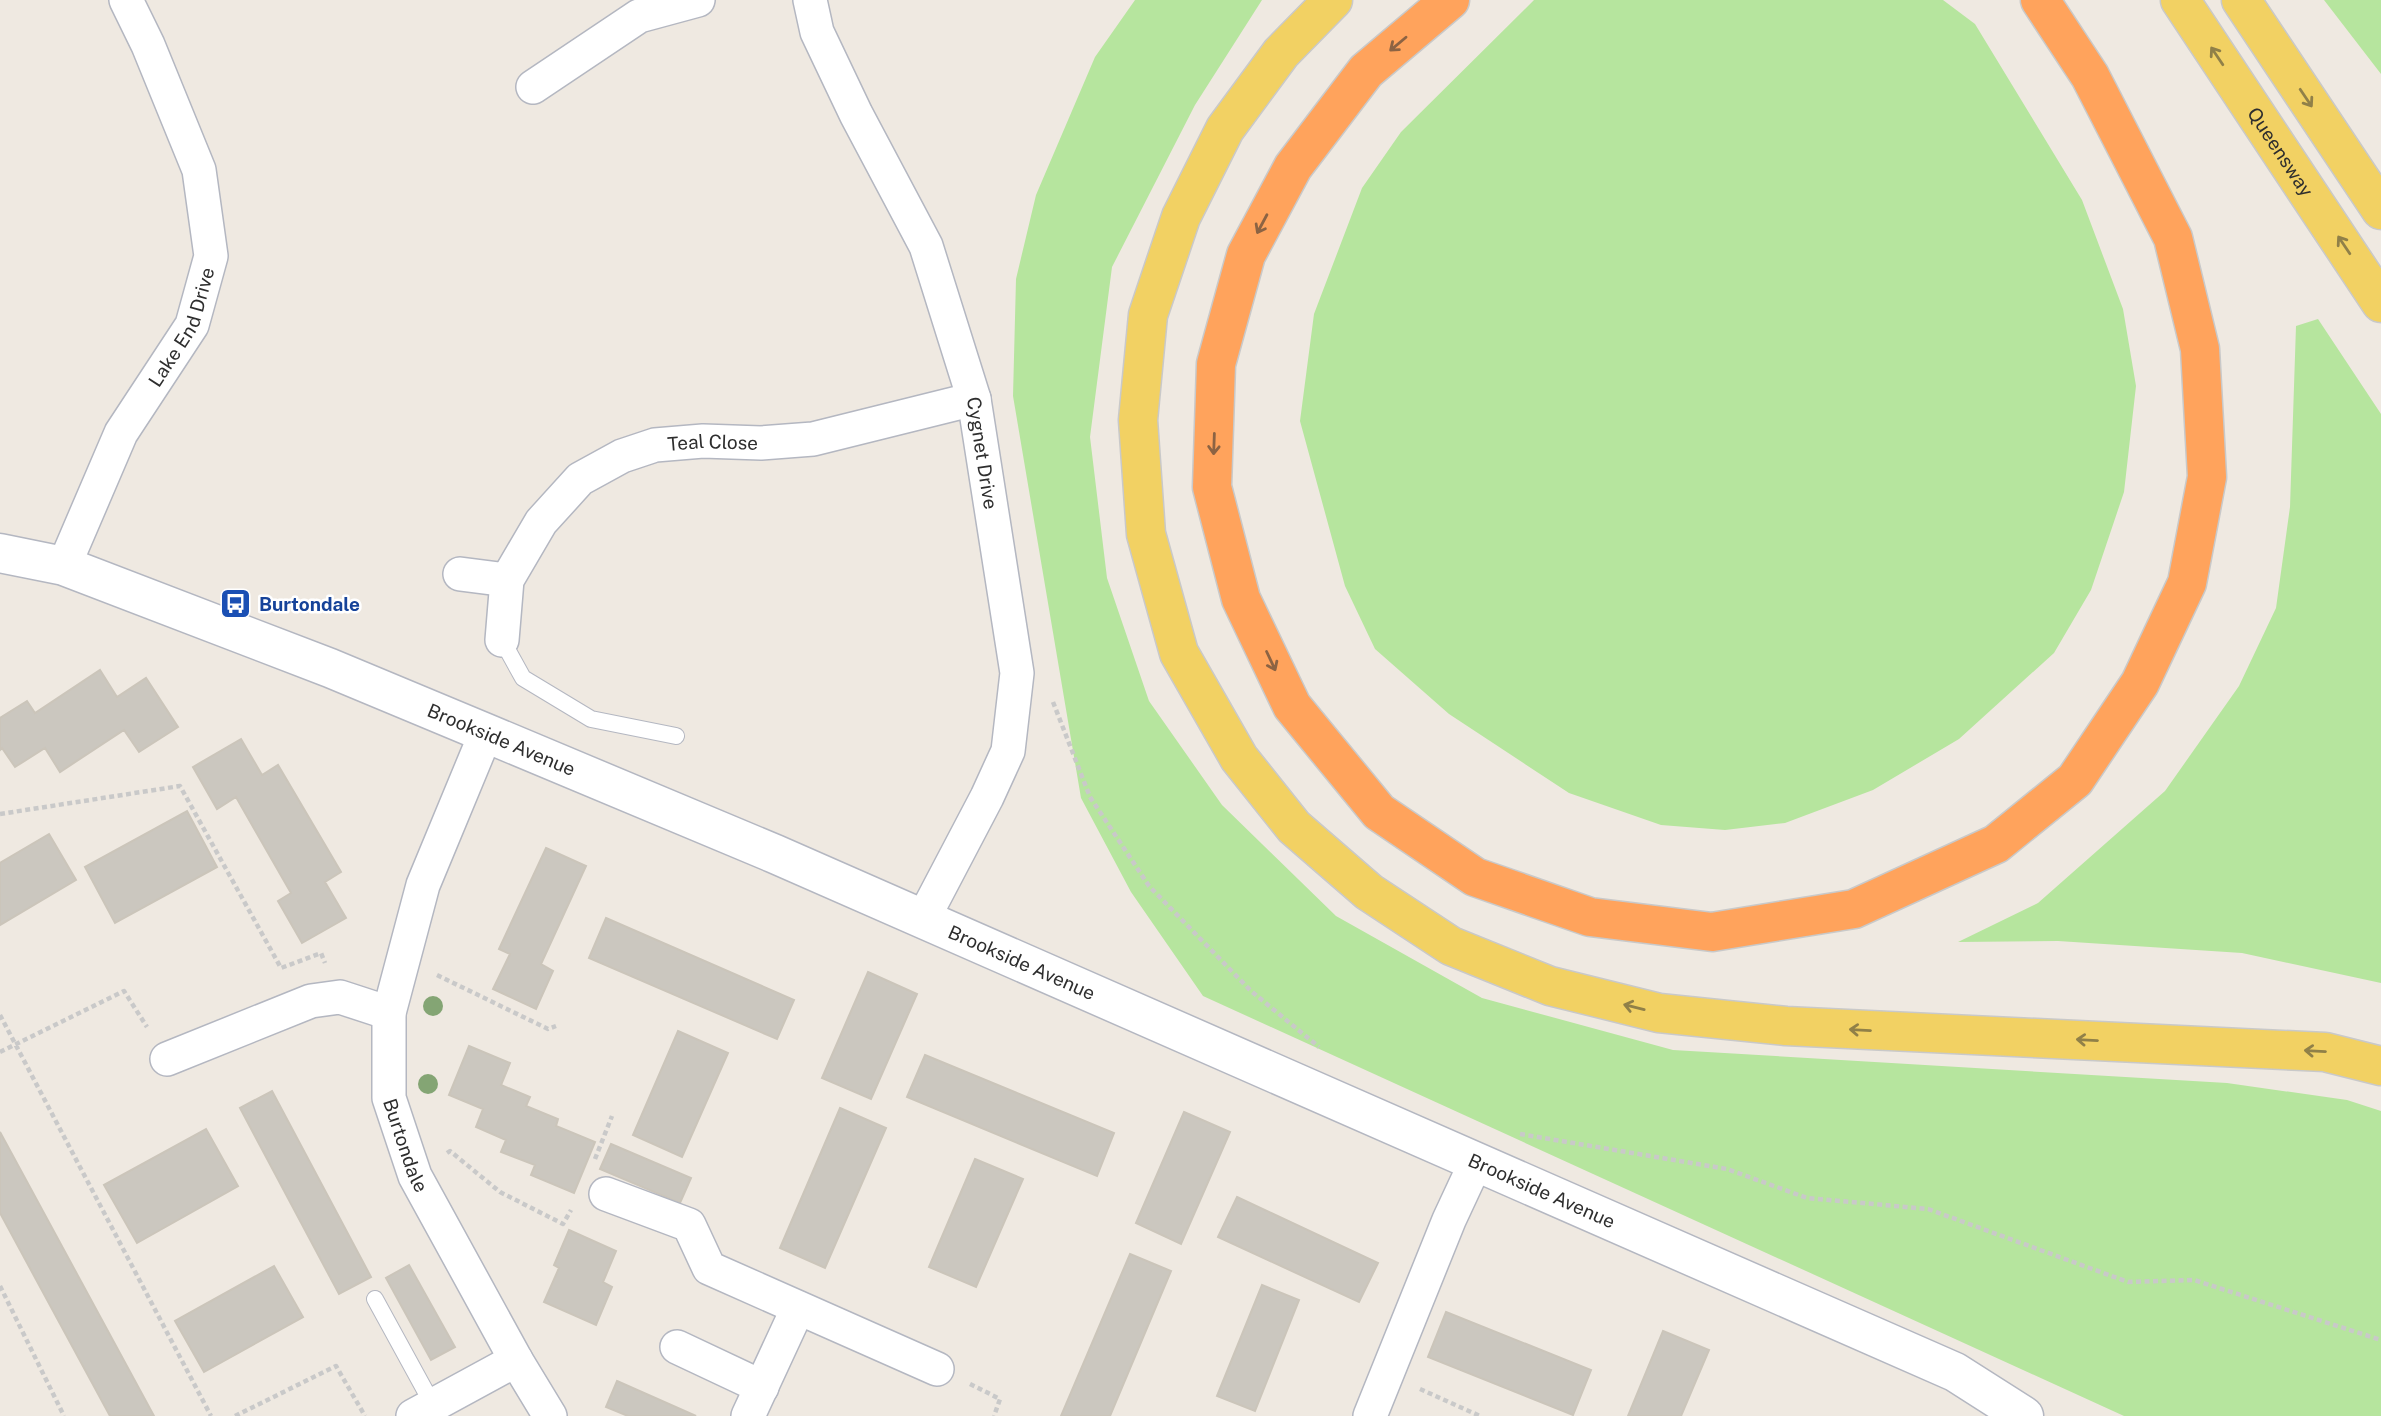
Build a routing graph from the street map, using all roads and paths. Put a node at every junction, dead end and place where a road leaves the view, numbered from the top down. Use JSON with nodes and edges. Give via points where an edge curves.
{"nodes":[{"id":1,"x":126,"y":0,"type":"edge"},
{"id":2,"x":698,"y":0,"type":"edge"},
{"id":3,"x":810,"y":0,"type":"edge"},
{"id":4,"x":1333,"y":0,"type":"edge"},
{"id":5,"x":1450,"y":0,"type":"edge"},
{"id":6,"x":2040,"y":0,"type":"edge"},
{"id":7,"x":2180,"y":0,"type":"edge"},
{"id":8,"x":2241,"y":0,"type":"edge"},
{"id":9,"x":533,"y":87,"type":"dead end"},
{"id":10,"x":2381,"y":210,"type":"edge"},
{"id":11,"x":2381,"y":303,"type":"edge"},
{"id":12,"x":974,"y":399,"type":"junction"},
{"id":13,"x":0,"y":553,"type":"edge"},
{"id":14,"x":64,"y":566,"type":"junction"},
{"id":15,"x":460,"y":575,"type":"dead end"},
{"id":16,"x":508,"y":580,"type":"junction"},
{"id":17,"x":502,"y":640,"type":"joint"},
{"id":18,"x":1052,"y":701,"type":"dead end"},
{"id":19,"x":486,"y":733,"type":"junction"},
{"id":20,"x":676,"y":736,"type":"dead end"},
{"id":21,"x":0,"y":814,"type":"edge"},
{"id":22,"x":923,"y":919,"type":"junction"},
{"id":23,"x":404,"y":959,"type":"junction"},
{"id":24,"x":340,"y":998,"type":"junction"},
{"id":25,"x":389,"y":1013,"type":"junction"},
{"id":26,"x":0,"y":1015,"type":"edge"},
{"id":27,"x":556,"y":1026,"type":"dead end"},
{"id":28,"x":16,"y":1044,"type":"junction"},
{"id":29,"x":0,"y":1052,"type":"edge"},
{"id":30,"x":1325,"y":1052,"type":"dead end"},
{"id":31,"x":167,"y":1059,"type":"joint"},
{"id":32,"x":2381,"y":1066,"type":"edge"},
{"id":33,"x":612,"y":1116,"type":"dead end"},
{"id":34,"x":1517,"y":1133,"type":"dead end"},
{"id":35,"x":1476,"y":1162,"type":"junction"},
{"id":36,"x":415,"y":1176,"type":"junction"},
{"id":37,"x":595,"y":1190,"type":"junction"},
{"id":38,"x":0,"y":1286,"type":"edge"},
{"id":39,"x":375,"y":1300,"type":"dead end"},
{"id":40,"x":798,"y":1308,"type":"junction"},
{"id":41,"x":2381,"y":1340,"type":"edge"},
{"id":42,"x":677,"y":1347,"type":"dead end"},
{"id":43,"x":516,"y":1360,"type":"junction"},
{"id":44,"x":937,"y":1369,"type":"joint"},
{"id":45,"x":1387,"y":1374,"type":"junction"},
{"id":46,"x":755,"y":1402,"type":"edge"},
{"id":47,"x":423,"y":1411,"type":"edge"},
{"id":48,"x":64,"y":1416,"type":"edge"},
{"id":49,"x":211,"y":1416,"type":"edge"},
{"id":50,"x":235,"y":1416,"type":"edge"},
{"id":51,"x":365,"y":1416,"type":"edge"},
{"id":52,"x":550,"y":1416,"type":"edge"},
{"id":53,"x":994,"y":1416,"type":"edge"},
{"id":54,"x":1370,"y":1416,"type":"edge"},
{"id":55,"x":1480,"y":1416,"type":"edge"},
{"id":56,"x":2024,"y":1416,"type":"edge"}],
"edges":[{"from":1,"to":14,"type":"street","name":"Lake End Drive","via":[[199,170],[211,256],[192,325],[121,433]]},
{"from":2,"to":9,"type":"street","via":[[639,16]]},
{"from":3,"to":12,"type":"street","name":"Cygnet Drive","via":[[817,32],[926,246]]},
{"from":32,"to":4,"type":"main road","one_way":true,"via":[[2325,1052],[1786,1026],[1659,1013],[1550,986],[1451,946],[1369,892],[1294,827],[1239,758],[1180,653],[1146,534],[1138,421],[1149,315],[1181,217],[1225,129],[1281,53]]},
{"from":5,"to":6,"type":"highway","one_way":true,"via":[[1366,71],[1293,167],[1245,255],[1216,364],[1212,487],[1241,599],[1292,706],[1379,812],[1475,877],[1590,917],[1712,932],[1854,909],[1996,844],[2075,780],[2140,683],[2186,583],[2207,477],[2200,349],[2173,238],[2090,76]]},
{"from":11,"to":7,"type":"main road","name":"Queensway","one_way":true},
{"from":8,"to":10,"type":"main road","one_way":true},
{"from":12,"to":16,"type":"street","name":"Teal Close","via":[[813,439],[654,445],[622,456],[580,479],[541,522]]},
{"from":12,"to":22,"type":"street","name":"Cygnet Drive","via":[[1017,673],[1008,751]]},
{"from":13,"to":14,"type":"street","name":"Brookside Avenue"},
{"from":14,"to":19,"type":"street","name":"Brookside Avenue"},
{"from":15,"to":16,"type":"street"},
{"from":16,"to":17,"type":"street","name":"Teal Close"},
{"from":17,"to":20,"type":"lane","via":[[523,678],[591,719]]},
{"from":18,"to":30,"type":"path","via":[[1090,797],[1149,886],[1251,991]]},
{"from":19,"to":22,"type":"street","name":"Brookside Avenue"},
{"from":19,"to":23,"type":"street","name":"Burtondale","via":[[423,885]]},
{"from":21,"to":24,"type":"path","via":[[180,786],[281,968],[321,953]]},
{"from":22,"to":35,"type":"street","name":"Brookside Avenue"},
{"from":23,"to":25,"type":"street","name":"Burtondale"},
{"from":23,"to":27,"type":"path","via":[[548,1029]]},
{"from":24,"to":25,"type":"street"},
{"from":24,"to":31,"type":"street","via":[[311,1000]]},
{"from":25,"to":36,"type":"street","name":"Burtondale","via":[[389,1098]]},
{"from":26,"to":28,"type":"path"},
{"from":28,"to":29,"type":"path"},
{"from":28,"to":31,"type":"path","via":[[124,991]]},
{"from":28,"to":49,"type":"path"},
{"from":33,"to":37,"type":"path"},
{"from":34,"to":41,"type":"path","via":[[1727,1169],[1807,1198],[1928,1209],[2128,1282],[2194,1280]]},
{"from":35,"to":45,"type":"street"},
{"from":35,"to":56,"type":"street","name":"Brookside Avenue","via":[[1955,1372]]},
{"from":36,"to":37,"type":"path","via":[[450,1151],[500,1192],[563,1224]]},
{"from":36,"to":43,"type":"street","name":"Burtondale"},
{"from":37,"to":40,"type":"street","via":[[689,1225],[709,1268]]},
{"from":38,"to":48,"type":"path"},
{"from":39,"to":47,"type":"lane"},
{"from":40,"to":44,"type":"street"},
{"from":40,"to":46,"type":"street"},
{"from":42,"to":46,"type":"street"},
{"from":43,"to":47,"type":"street"},
{"from":43,"to":52,"type":"street","name":"Burtondale"},
{"from":44,"to":53,"type":"path","via":[[1000,1399]]},
{"from":45,"to":54,"type":"street"},
{"from":45,"to":55,"type":"path"},
{"from":50,"to":51,"type":"path","via":[[335,1366]]}]}
